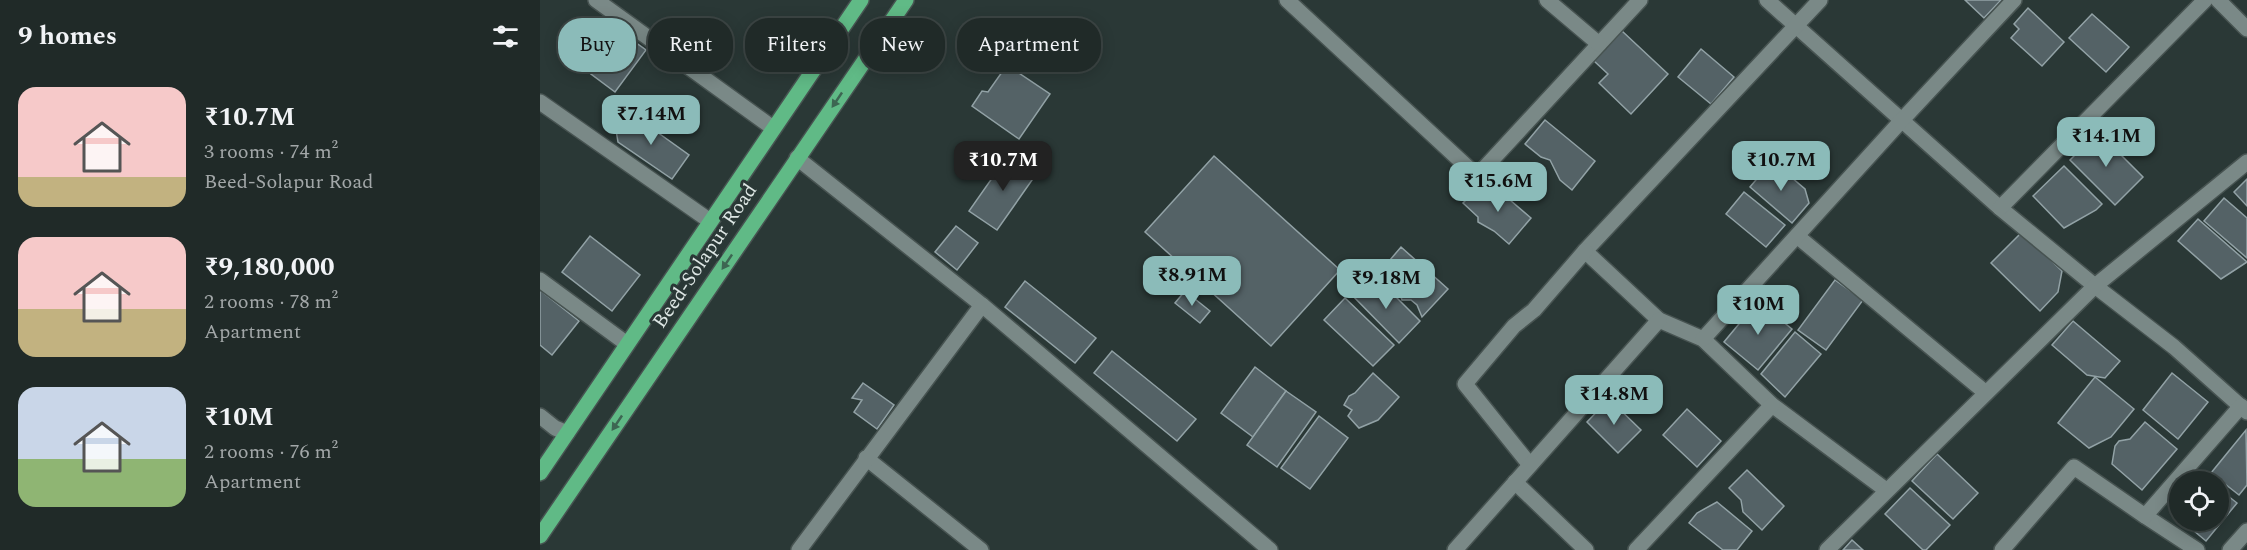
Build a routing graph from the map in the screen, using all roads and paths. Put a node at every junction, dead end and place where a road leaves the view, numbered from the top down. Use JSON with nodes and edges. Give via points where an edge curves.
{"nodes":[{"id":1,"x":596,"y":0,"type":"edge"},
{"id":2,"x":906,"y":0,"type":"edge"},
{"id":3,"x":1287,"y":0,"type":"edge"},
{"id":4,"x":1547,"y":0,"type":"edge"},
{"id":5,"x":1640,"y":0,"type":"edge"},
{"id":6,"x":1767,"y":0,"type":"edge"},
{"id":7,"x":1820,"y":0,"type":"edge"},
{"id":8,"x":2014,"y":0,"type":"edge"},
{"id":9,"x":2205,"y":0,"type":"edge"},
{"id":10,"x":2218,"y":0,"type":"edge"},
{"id":11,"x":855,"y":2,"type":"edge"},
{"id":12,"x":1796,"y":24,"type":"junction"},
{"id":13,"x":2247,"y":28,"type":"edge"},
{"id":14,"x":1599,"y":45,"type":"junction"},
{"id":15,"x":540,"y":102,"type":"edge"},
{"id":16,"x":1902,"y":120,"type":"junction"},
{"id":17,"x":773,"y":128,"type":"junction"},
{"id":18,"x":797,"y":158,"type":"junction"},
{"id":19,"x":2247,"y":162,"type":"edge"},
{"id":20,"x":2000,"y":208,"type":"junction"},
{"id":21,"x":710,"y":220,"type":"junction"},
{"id":22,"x":1797,"y":236,"type":"junction"},
{"id":23,"x":1585,"y":251,"type":"junction"},
{"id":24,"x":540,"y":280,"type":"edge"},
{"id":25,"x":2095,"y":286,"type":"junction"},
{"id":26,"x":982,"y":305,"type":"junction"},
{"id":27,"x":1659,"y":320,"type":"junction"},
{"id":28,"x":1703,"y":339,"type":"junction"},
{"id":29,"x":627,"y":344,"type":"junction"},
{"id":30,"x":1986,"y":393,"type":"junction"},
{"id":31,"x":1772,"y":405,"type":"junction"},
{"id":32,"x":2244,"y":409,"type":"edge"},
{"id":33,"x":540,"y":416,"type":"edge"},
{"id":34,"x":567,"y":433,"type":"junction"},
{"id":35,"x":866,"y":458,"type":"junction"},
{"id":36,"x":1530,"y":465,"type":"junction"},
{"id":37,"x":540,"y":473,"type":"edge"},
{"id":38,"x":1515,"y":482,"type":"junction"},
{"id":39,"x":1886,"y":490,"type":"junction"},
{"id":40,"x":2145,"y":516,"type":"junction"},
{"id":41,"x":2247,"y":531,"type":"edge"},
{"id":42,"x":540,"y":536,"type":"edge"},
{"id":43,"x":799,"y":550,"type":"edge"},
{"id":44,"x":981,"y":550,"type":"edge"},
{"id":45,"x":1270,"y":550,"type":"edge"},
{"id":46,"x":1455,"y":550,"type":"edge"},
{"id":47,"x":1586,"y":550,"type":"edge"},
{"id":48,"x":1636,"y":550,"type":"edge"},
{"id":49,"x":1827,"y":550,"type":"edge"},
{"id":50,"x":2002,"y":550,"type":"edge"},
{"id":51,"x":2197,"y":550,"type":"edge"},
{"id":52,"x":2230,"y":550,"type":"edge"}],
"edges":[{"from":1,"to":17,"type":"street"},
{"from":2,"to":18,"type":"main road","name":"Beed-Solapur Road","one_way":true},
{"from":3,"to":14,"type":"street","via":[[1477,176]]},
{"from":4,"to":14,"type":"street"},
{"from":5,"to":14,"type":"street"},
{"from":6,"to":12,"type":"street"},
{"from":7,"to":12,"type":"street"},
{"from":8,"to":16,"type":"street"},
{"from":9,"to":20,"type":"street"},
{"from":10,"to":13,"type":"street"},
{"from":11,"to":17,"type":"main road","name":"Beed-Solapur Road"},
{"from":12,"to":16,"type":"street"},
{"from":12,"to":23,"type":"street"},
{"from":15,"to":21,"type":"street"},
{"from":16,"to":20,"type":"street"},
{"from":16,"to":22,"type":"street"},
{"from":17,"to":21,"type":"main road","name":"Beed-Solapur Road"},
{"from":18,"to":26,"type":"street"},
{"from":18,"to":42,"type":"main road","name":"Beed-Solapur Road","one_way":true},
{"from":19,"to":25,"type":"street"},
{"from":20,"to":25,"type":"street"},
{"from":21,"to":29,"type":"main road","name":"Beed-Solapur Road"},
{"from":22,"to":28,"type":"street"},
{"from":22,"to":30,"type":"street"},
{"from":23,"to":27,"type":"street"},
{"from":23,"to":36,"type":"street","via":[[1465,384]]},
{"from":24,"to":29,"type":"street"},
{"from":25,"to":30,"type":"street"},
{"from":25,"to":32,"type":"street","via":[[2174,347]]},
{"from":26,"to":35,"type":"street"},
{"from":26,"to":45,"type":"street"},
{"from":27,"to":28,"type":"street"},
{"from":27,"to":36,"type":"street"},
{"from":28,"to":31,"type":"street"},
{"from":29,"to":34,"type":"main road","name":"Beed-Solapur Road"},
{"from":30,"to":39,"type":"street"},
{"from":31,"to":39,"type":"street"},
{"from":31,"to":48,"type":"street"},
{"from":32,"to":40,"type":"street"},
{"from":33,"to":34,"type":"street"},
{"from":34,"to":37,"type":"main road","name":"Beed-Solapur Road"},
{"from":35,"to":43,"type":"street"},
{"from":35,"to":44,"type":"street"},
{"from":36,"to":38,"type":"street"},
{"from":38,"to":46,"type":"street"},
{"from":38,"to":47,"type":"street"},
{"from":39,"to":49,"type":"street"},
{"from":40,"to":50,"type":"street","via":[[2074,467]]},
{"from":40,"to":51,"type":"street"},
{"from":41,"to":52,"type":"street"}]}
